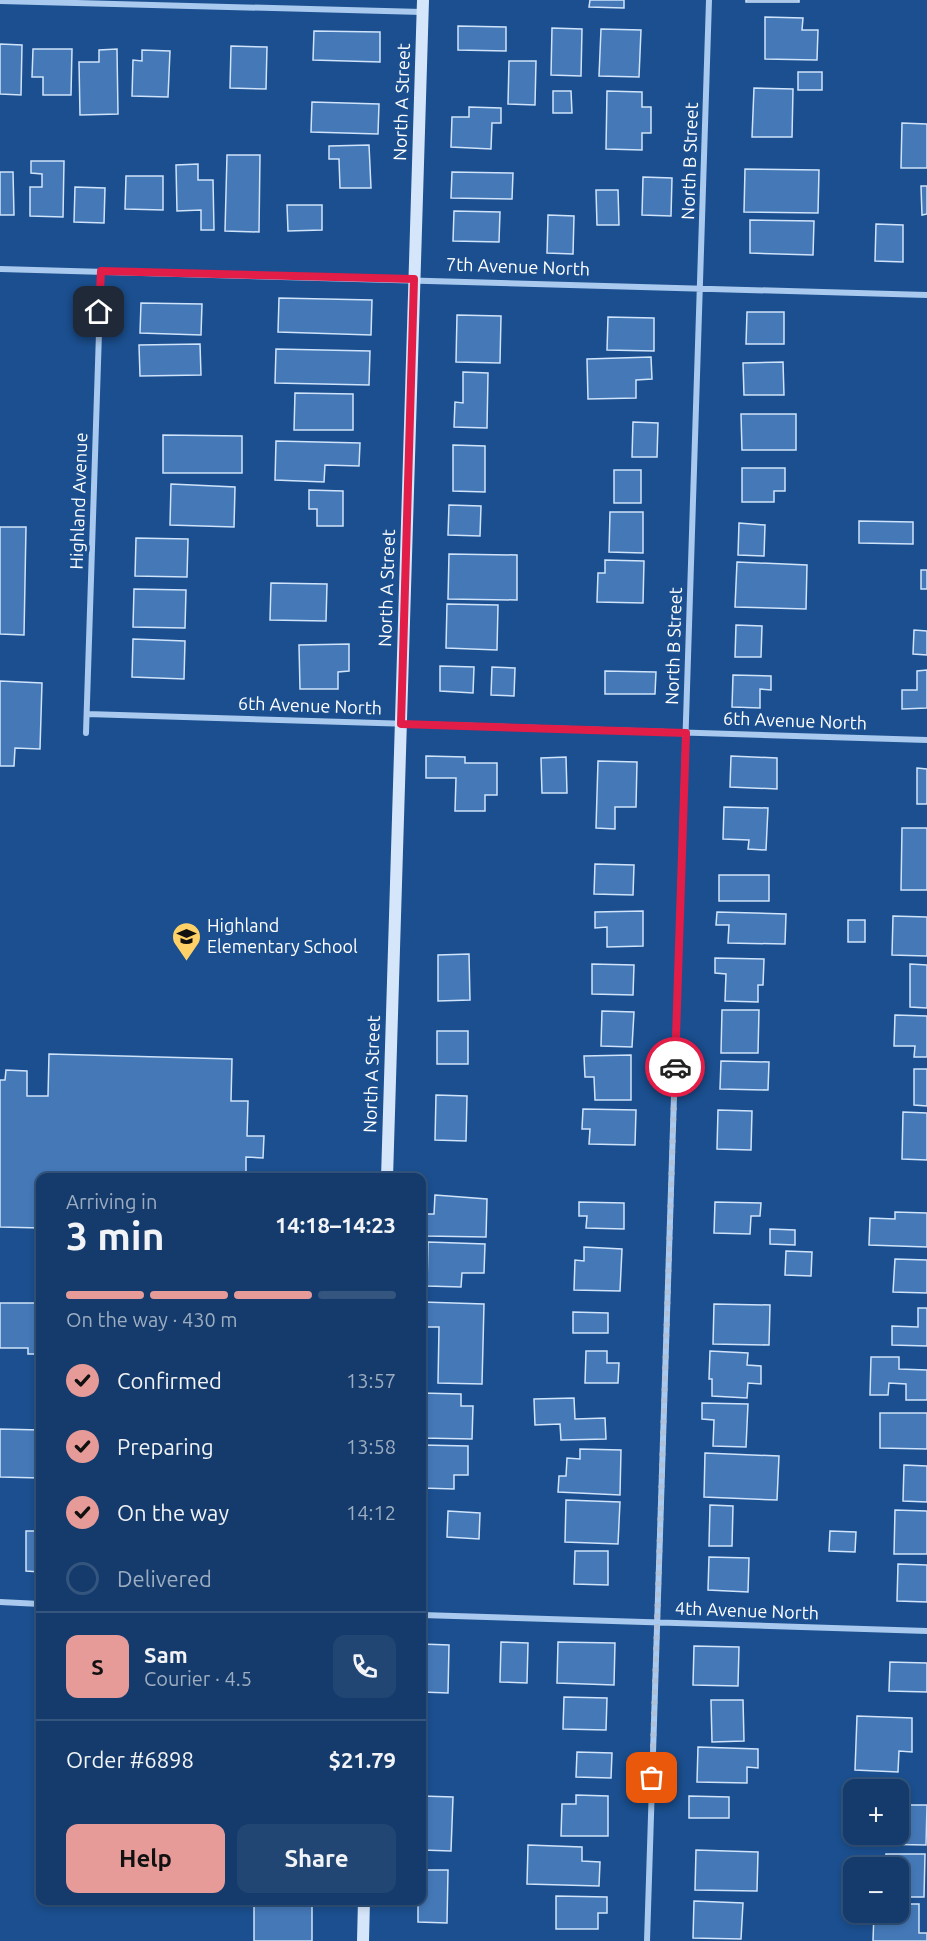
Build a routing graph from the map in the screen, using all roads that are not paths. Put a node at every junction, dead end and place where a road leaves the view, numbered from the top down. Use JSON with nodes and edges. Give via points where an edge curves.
{"nodes":[{"id":1,"x":709,"y":0,"type":"edge"},
{"id":2,"x":0,"y":1,"type":"edge"},
{"id":3,"x":423,"y":6,"type":"edge"},
{"id":4,"x":0,"y":268,"type":"edge"},
{"id":5,"x":101,"y":271,"type":"junction"},
{"id":6,"x":414,"y":279,"type":"junction"},
{"id":7,"x":701,"y":288,"type":"junction"},
{"id":8,"x":927,"y":295,"type":"edge"},
{"id":9,"x":87,"y":714,"type":"junction"},
{"id":10,"x":401,"y":724,"type":"junction"},
{"id":11,"x":86,"y":733,"type":"dead end"},
{"id":12,"x":686,"y":733,"type":"junction"},
{"id":13,"x":927,"y":740,"type":"edge"},
{"id":14,"x":387,"y":1173,"type":"edge"},
{"id":15,"x":0,"y":1602,"type":"edge"},
{"id":16,"x":36,"y":1604,"type":"edge"},
{"id":17,"x":426,"y":1616,"type":"edge"},
{"id":18,"x":657,"y":1623,"type":"junction"},
{"id":19,"x":927,"y":1631,"type":"edge"},
{"id":20,"x":364,"y":1905,"type":"edge"},
{"id":21,"x":363,"y":1941,"type":"edge"},
{"id":22,"x":647,"y":1941,"type":"edge"}],
"edges":[{"from":1,"to":7,"type":"street","name":"North B Street"},
{"from":2,"to":3,"type":"street"},
{"from":3,"to":6,"type":"street","name":"North A Street"},
{"from":4,"to":5,"type":"street","name":"7th Avenue North"},
{"from":5,"to":6,"type":"street","name":"7th Avenue North"},
{"from":5,"to":9,"type":"street","name":"Highland Avenue"},
{"from":6,"to":7,"type":"street","name":"7th Avenue North"},
{"from":6,"to":10,"type":"street","name":"North A Street"},
{"from":7,"to":8,"type":"street","name":"7th Avenue North"},
{"from":7,"to":12,"type":"street","name":"North B Street"},
{"from":9,"to":10,"type":"street","name":"6th Avenue North"},
{"from":9,"to":11,"type":"street","name":"Highland Avenue"},
{"from":10,"to":12,"type":"street","name":"6th Avenue North"},
{"from":10,"to":14,"type":"street","name":"North A Street"},
{"from":12,"to":13,"type":"street","name":"6th Avenue North"},
{"from":12,"to":18,"type":"street","name":"North B Street"},
{"from":15,"to":16,"type":"street"},
{"from":17,"to":18,"type":"street","name":"4th Avenue North"},
{"from":18,"to":19,"type":"street","name":"4th Avenue North"},
{"from":18,"to":22,"type":"street","name":"North B Street"},
{"from":20,"to":21,"type":"street"}]}
